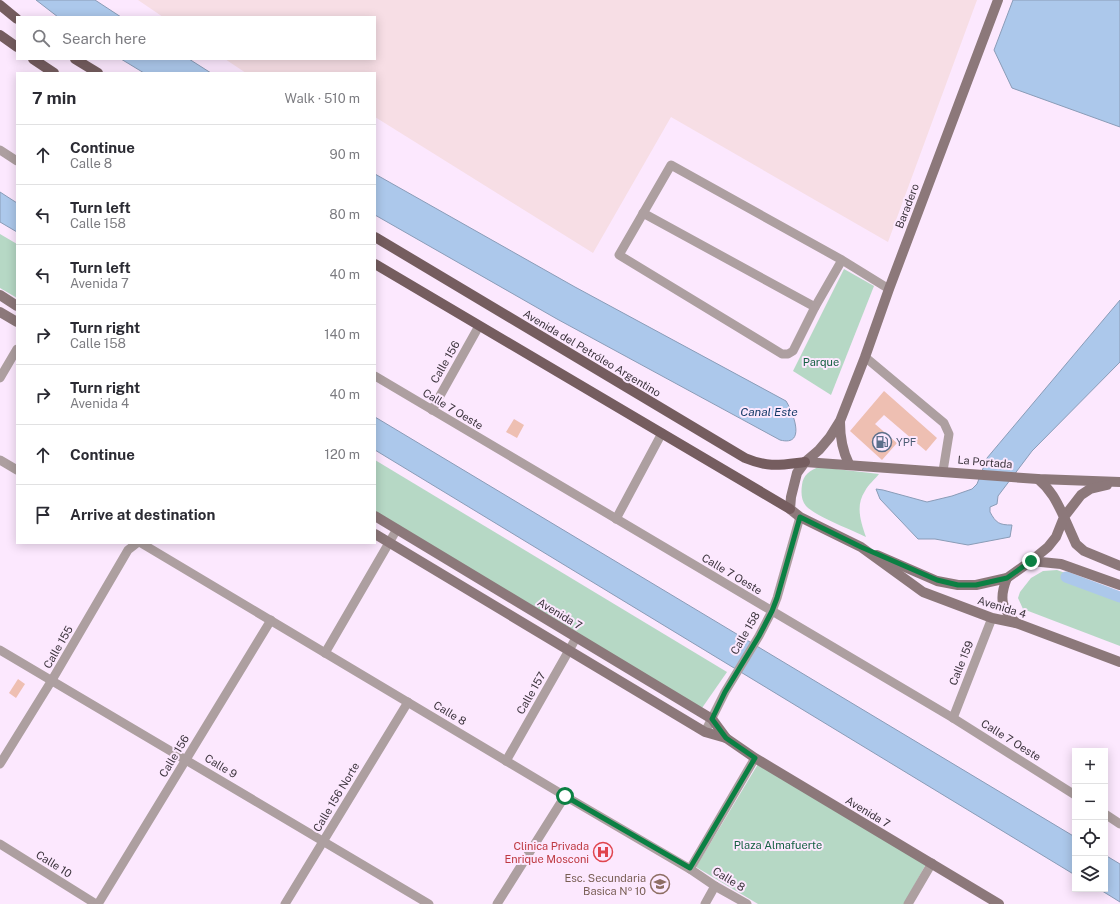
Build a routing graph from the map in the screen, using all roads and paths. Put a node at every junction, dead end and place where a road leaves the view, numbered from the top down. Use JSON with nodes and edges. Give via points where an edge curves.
{"nodes":[{"id":1,"x":998,"y":0,"type":"edge"},
{"id":2,"x":0,"y":6,"type":"edge"},
{"id":3,"x":16,"y":18,"type":"edge"},
{"id":4,"x":0,"y":36,"type":"edge"},
{"id":5,"x":16,"y":47,"type":"edge"},
{"id":6,"x":34,"y":60,"type":"edge"},
{"id":7,"x":77,"y":60,"type":"edge"},
{"id":8,"x":52,"y":72,"type":"edge"},
{"id":9,"x":96,"y":72,"type":"edge"},
{"id":10,"x":0,"y":150,"type":"edge"},
{"id":11,"x":16,"y":160,"type":"edge"},
{"id":12,"x":643,"y":213,"type":"junction"},
{"id":13,"x":376,"y":238,"type":"edge"},
{"id":14,"x":842,"y":260,"type":"junction"},
{"id":15,"x":376,"y":265,"type":"edge"},
{"id":16,"x":889,"y":289,"type":"junction"},
{"id":17,"x":0,"y":296,"type":"edge"},
{"id":18,"x":16,"y":305,"type":"edge"},
{"id":19,"x":815,"y":307,"type":"junction"},
{"id":20,"x":0,"y":312,"type":"edge"},
{"id":21,"x":16,"y":321,"type":"edge"},
{"id":22,"x":479,"y":326,"type":"junction"},
{"id":23,"x":16,"y":351,"type":"edge"},
{"id":24,"x":865,"y":357,"type":"junction"},
{"id":25,"x":376,"y":377,"type":"edge"},
{"id":26,"x":0,"y":378,"type":"edge"},
{"id":27,"x":432,"y":410,"type":"junction"},
{"id":28,"x":840,"y":421,"type":"junction"},
{"id":29,"x":662,"y":433,"type":"junction"},
{"id":30,"x":0,"y":460,"type":"edge"},
{"id":31,"x":805,"y":462,"type":"junction"},
{"id":32,"x":848,"y":464,"type":"junction"},
{"id":33,"x":16,"y":469,"type":"edge"},
{"id":34,"x":943,"y":471,"type":"junction"},
{"id":35,"x":1038,"y":479,"type":"junction"},
{"id":36,"x":1119,"y":482,"type":"edge"},
{"id":37,"x":790,"y":509,"type":"junction"},
{"id":38,"x":376,"y":517,"type":"edge"},
{"id":39,"x":800,"y":517,"type":"junction"},
{"id":40,"x":1064,"y":517,"type":"junction"},
{"id":41,"x":616,"y":519,"type":"junction"},
{"id":42,"x":397,"y":529,"type":"junction"},
{"id":43,"x":376,"y":535,"type":"edge"},
{"id":44,"x":389,"y":543,"type":"junction"},
{"id":45,"x":136,"y":544,"type":"edge"},
{"id":46,"x":143,"y":544,"type":"edge"},
{"id":47,"x":861,"y":547,"type":"junction"},
{"id":48,"x":1031,"y":561,"type":"junction"},
{"id":49,"x":1120,"y":566,"type":"edge"},
{"id":50,"x":1007,"y":578,"type":"junction"},
{"id":51,"x":1120,"y":585,"type":"edge"},
{"id":52,"x":772,"y":611,"type":"junction"},
{"id":53,"x":992,"y":618,"type":"junction"},
{"id":54,"x":271,"y":620,"type":"junction"},
{"id":55,"x":1016,"y":623,"type":"junction"},
{"id":56,"x":576,"y":638,"type":"junction"},
{"id":57,"x":0,"y":650,"type":"edge"},
{"id":58,"x":569,"y":651,"type":"junction"},
{"id":59,"x":325,"y":652,"type":"junction"},
{"id":60,"x":1120,"y":662,"type":"edge"},
{"id":61,"x":52,"y":680,"type":"junction"},
{"id":62,"x":408,"y":702,"type":"junction"},
{"id":63,"x":953,"y":718,"type":"junction"},
{"id":64,"x":712,"y":719,"type":"junction"},
{"id":65,"x":705,"y":732,"type":"junction"},
{"id":66,"x":726,"y":738,"type":"junction"},
{"id":67,"x":755,"y":758,"type":"junction"},
{"id":68,"x":186,"y":759,"type":"junction"},
{"id":69,"x":506,"y":761,"type":"junction"},
{"id":70,"x":0,"y":764,"type":"edge"},
{"id":71,"x":1072,"y":793,"type":"edge"},
{"id":72,"x":565,"y":796,"type":"junction"},
{"id":73,"x":1108,"y":816,"type":"edge"},
{"id":74,"x":1120,"y":824,"type":"edge"},
{"id":75,"x":323,"y":842,"type":"junction"},
{"id":76,"x":0,"y":844,"type":"edge"},
{"id":77,"x":932,"y":863,"type":"junction"},
{"id":78,"x":690,"y":868,"type":"junction"},
{"id":79,"x":715,"y":886,"type":"junction"},
{"id":80,"x":97,"y":904,"type":"edge"},
{"id":81,"x":285,"y":904,"type":"edge"},
{"id":82,"x":429,"y":904,"type":"edge"},
{"id":83,"x":497,"y":904,"type":"edge"},
{"id":84,"x":705,"y":904,"type":"edge"},
{"id":85,"x":747,"y":904,"type":"edge"},
{"id":86,"x":908,"y":904,"type":"edge"},
{"id":87,"x":999,"y":904,"type":"edge"}],
"edges":[{"from":1,"to":16,"type":"main road","name":"Baradero"},
{"from":2,"to":3,"type":"main road"},
{"from":4,"to":5,"type":"main road"},
{"from":6,"to":8,"type":"main road"},
{"from":7,"to":9,"type":"main road"},
{"from":10,"to":11,"type":"street"},
{"from":12,"to":14,"type":"street","via":[[671,165]]},
{"from":12,"to":19,"type":"street"},
{"from":12,"to":19,"type":"street","via":[[619,255],[782,354],[793,351]]},
{"from":13,"to":31,"type":"main road","name":"Avenida del Petróleo Argentino","via":[[745,458],[769,465]]},
{"from":14,"to":16,"type":"street"},
{"from":14,"to":19,"type":"street"},
{"from":15,"to":22,"type":"main road"},
{"from":16,"to":24,"type":"main road","name":"Baradero"},
{"from":17,"to":18,"type":"main road"},
{"from":20,"to":21,"type":"main road"},
{"from":22,"to":27,"type":"street","name":"Calle 156"},
{"from":22,"to":29,"type":"main road"},
{"from":23,"to":26,"type":"street"},
{"from":24,"to":28,"type":"main road","name":"Baradero"},
{"from":24,"to":34,"type":"street","via":[[944,423],[949,434]]},
{"from":25,"to":27,"type":"street","name":"Calle 7 Oeste"},
{"from":27,"to":41,"type":"street","name":"Calle 7 Oeste"},
{"from":28,"to":31,"type":"main road","name":"Baradero","via":[[826,441]]},
{"from":28,"to":32,"type":"main road","name":"Baradero","via":[[840,436]]},
{"from":29,"to":37,"type":"main road"},
{"from":29,"to":41,"type":"street"},
{"from":30,"to":33,"type":"street"},
{"from":31,"to":32,"type":"main road","name":"La Portada"},
{"from":31,"to":37,"type":"main road","name":"Baradero","via":[[797,473]]},
{"from":32,"to":34,"type":"main road","name":"La Portada"},
{"from":34,"to":35,"type":"main road","name":"La Portada"},
{"from":35,"to":36,"type":"main road","name":"La Portada"},
{"from":35,"to":40,"type":"main road","via":[[1056,498]]},
{"from":36,"to":40,"type":"main road","via":[[1090,489],[1082,494]]},
{"from":37,"to":39,"type":"main road","name":"Avenida 4"},
{"from":38,"to":42,"type":"main road","name":"Avenida 7"},
{"from":39,"to":47,"type":"main road","name":"Avenida 4"},
{"from":39,"to":52,"type":"street","name":"Calle 158"},
{"from":40,"to":48,"type":"main road","via":[[1056,537]]},
{"from":40,"to":49,"type":"main road","via":[[1076,544],[1084,551]]},
{"from":41,"to":52,"type":"street","name":"Calle 7 Oeste"},
{"from":42,"to":44,"type":"street"},
{"from":42,"to":56,"type":"main road","name":"Avenida 7"},
{"from":43,"to":44,"type":"main road","name":"Avenida 7"},
{"from":44,"to":58,"type":"main road","name":"Avenida 7"},
{"from":44,"to":59,"type":"street"},
{"from":45,"to":61,"type":"street","name":"Calle 155","via":[[128,550]]},
{"from":46,"to":54,"type":"street","name":"Calle 8"},
{"from":47,"to":50,"type":"main road","via":[[937,580],[958,585],[976,585]]},
{"from":47,"to":53,"type":"main road","name":"Avenida 4","via":[[923,592]]},
{"from":48,"to":50,"type":"main road"},
{"from":48,"to":51,"type":"main road","via":[[1061,564]]},
{"from":50,"to":55,"type":"main road","via":[[1002,590],[1002,602],[1007,614]]},
{"from":52,"to":63,"type":"street","name":"Calle 7 Oeste"},
{"from":52,"to":64,"type":"street","name":"Calle 158"},
{"from":53,"to":55,"type":"main road","name":"Avenida 4"},
{"from":53,"to":63,"type":"street","name":"Calle 159"},
{"from":54,"to":59,"type":"street","name":"Calle 8"},
{"from":54,"to":68,"type":"street","name":"Calle 156"},
{"from":55,"to":60,"type":"main road","name":"Avenida 4"},
{"from":56,"to":58,"type":"street","name":"Calle 157"},
{"from":56,"to":64,"type":"main road","name":"Avenida 7"},
{"from":57,"to":61,"type":"street","name":"Calle 9"},
{"from":58,"to":65,"type":"main road","name":"Avenida 7"},
{"from":58,"to":69,"type":"street","name":"Calle 157"},
{"from":59,"to":62,"type":"street","name":"Calle 8"},
{"from":61,"to":68,"type":"street","name":"Calle 9"},
{"from":61,"to":70,"type":"street","name":"Calle 155"},
{"from":62,"to":69,"type":"street","name":"Calle 8"},
{"from":62,"to":75,"type":"street","name":"Calle 156 Norte"},
{"from":63,"to":71,"type":"street","name":"Calle 7 Oeste"},
{"from":64,"to":65,"type":"street","name":"Calle 158"},
{"from":64,"to":66,"type":"main road","name":"Avenida 7"},
{"from":65,"to":66,"type":"main road","name":"Avenida 7"},
{"from":66,"to":67,"type":"main road","name":"Avenida 7"},
{"from":67,"to":77,"type":"main road","name":"Avenida 7"},
{"from":67,"to":78,"type":"street"},
{"from":68,"to":75,"type":"street","name":"Calle 9"},
{"from":68,"to":80,"type":"street","name":"Calle 156"},
{"from":69,"to":72,"type":"street","name":"Calle 8"},
{"from":72,"to":78,"type":"street","name":"Calle 8"},
{"from":72,"to":83,"type":"street"},
{"from":73,"to":74,"type":"street"},
{"from":75,"to":81,"type":"street","name":"Calle 156 Norte"},
{"from":75,"to":82,"type":"street","name":"Calle 9"},
{"from":76,"to":80,"type":"street","name":"Calle 10"},
{"from":77,"to":86,"type":"street"},
{"from":77,"to":87,"type":"main road","name":"Avenida 7"},
{"from":78,"to":79,"type":"street","name":"Calle 8"},
{"from":79,"to":84,"type":"street"},
{"from":79,"to":85,"type":"street","name":"Calle 8"}]}
